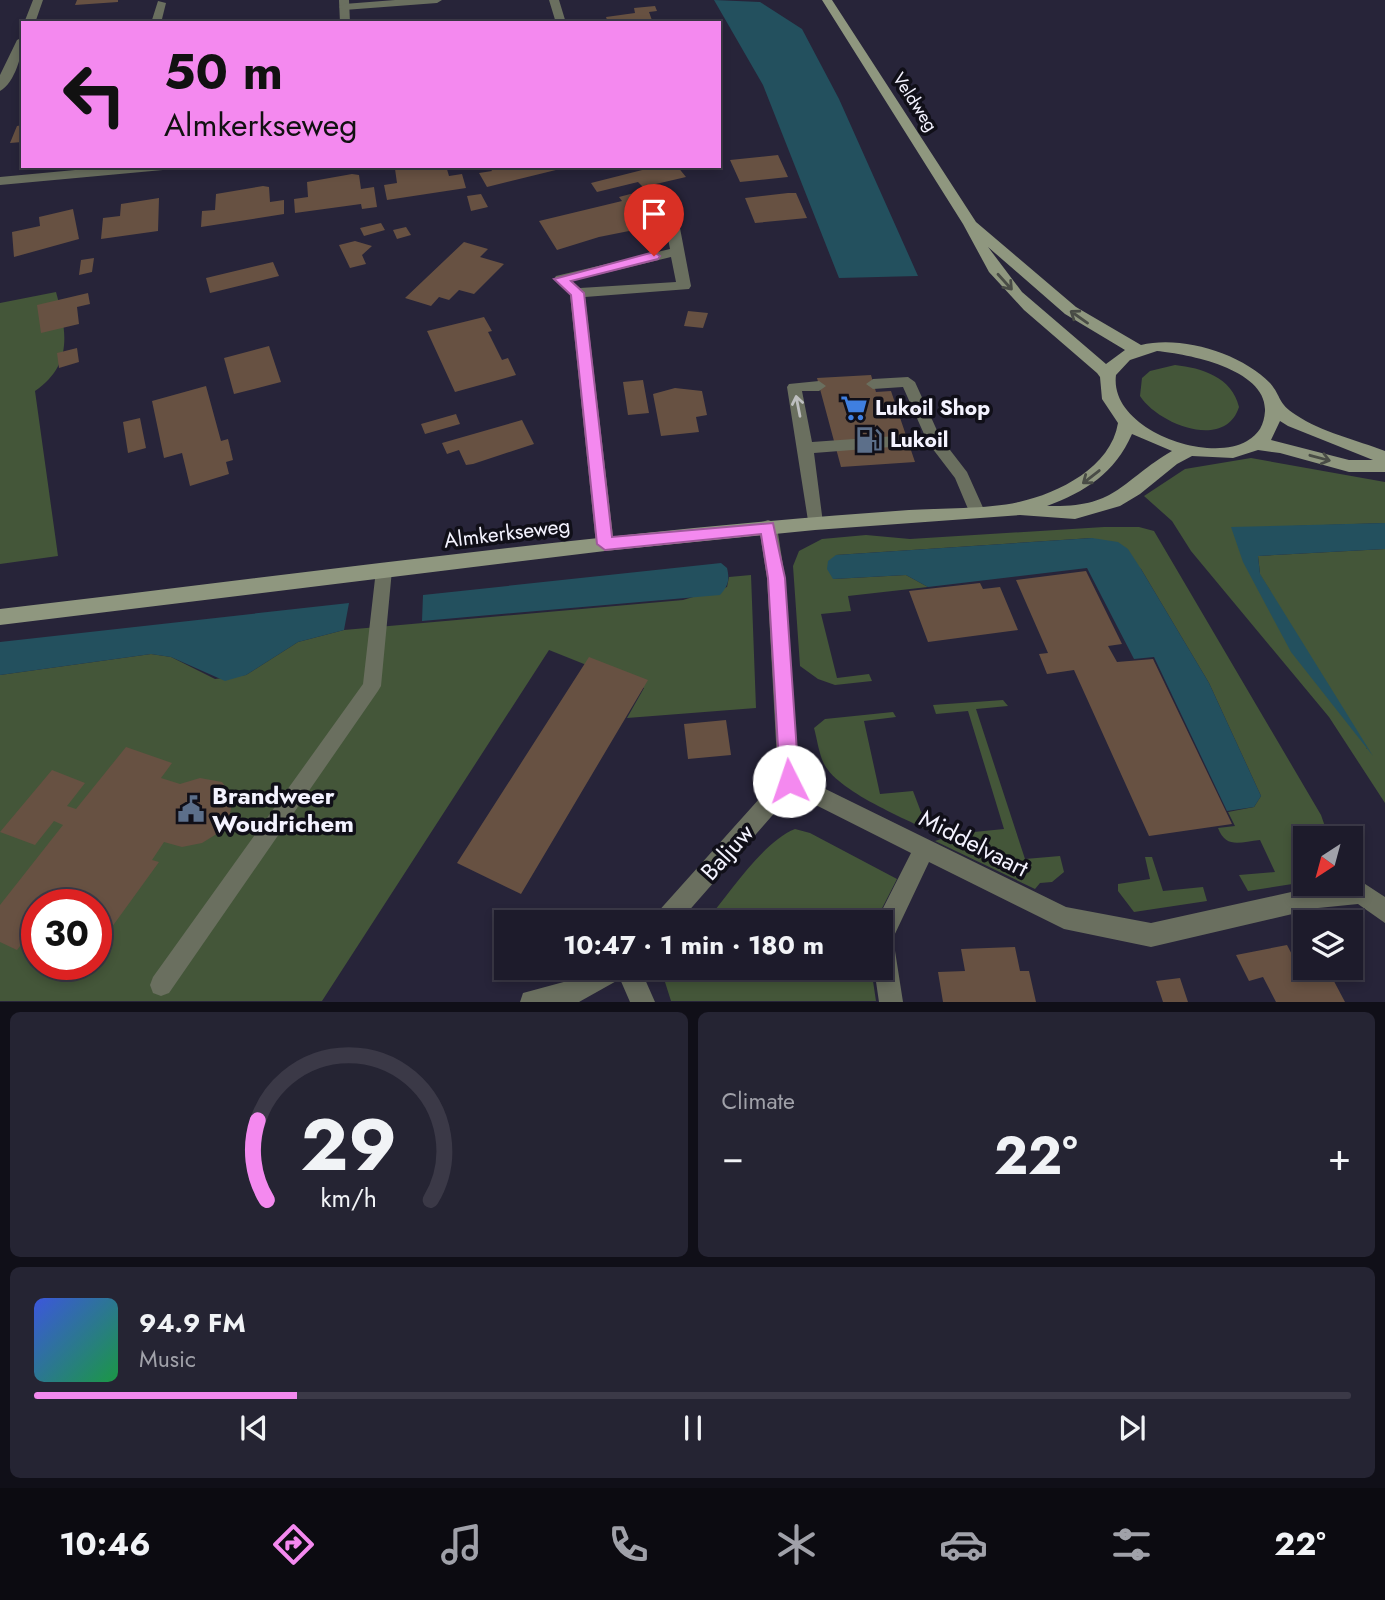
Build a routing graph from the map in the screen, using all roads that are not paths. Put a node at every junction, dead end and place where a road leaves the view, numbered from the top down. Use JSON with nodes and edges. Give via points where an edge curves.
{"nodes":[{"id":1,"x":38,"y":0,"type":"edge"},
{"id":2,"x":437,"y":0,"type":"edge"},
{"id":3,"x":555,"y":0,"type":"edge"},
{"id":4,"x":827,"y":0,"type":"edge"},
{"id":5,"x":161,"y":3,"type":"dead end"},
{"id":6,"x":344,"y":4,"type":"edge"},
{"id":7,"x":31,"y":21,"type":"edge"},
{"id":8,"x":156,"y":21,"type":"edge"},
{"id":9,"x":560,"y":21,"type":"edge"},
{"id":10,"x":21,"y":44,"type":"edge"},
{"id":11,"x":0,"y":87,"type":"edge"},
{"id":12,"x":141,"y":168,"type":"edge"},
{"id":13,"x":0,"y":181,"type":"edge"},
{"id":14,"x":669,"y":207,"type":"dead end"},
{"id":15,"x":970,"y":225,"type":"junction"},
{"id":16,"x":677,"y":250,"type":"junction"},
{"id":17,"x":577,"y":293,"type":"junction"},
{"id":18,"x":1139,"y":350,"type":"junction"},
{"id":19,"x":1108,"y":376,"type":"junction"},
{"id":20,"x":873,"y":384,"type":"dead end"},
{"id":21,"x":819,"y":386,"type":"dead end"},
{"id":22,"x":1273,"y":408,"type":"junction"},
{"id":23,"x":1126,"y":422,"type":"junction"},
{"id":24,"x":933,"y":439,"type":"junction"},
{"id":25,"x":1255,"y":444,"type":"junction"},
{"id":26,"x":807,"y":449,"type":"junction"},
{"id":27,"x":1188,"y":451,"type":"junction"},
{"id":28,"x":1385,"y":458,"type":"edge"},
{"id":29,"x":1385,"y":466,"type":"edge"},
{"id":30,"x":1020,"y":509,"type":"junction"},
{"id":31,"x":977,"y":512,"type":"junction"},
{"id":32,"x":815,"y":523,"type":"junction"},
{"id":33,"x":768,"y":527,"type":"junction"},
{"id":34,"x":605,"y":544,"type":"junction"},
{"id":35,"x":383,"y":580,"type":"junction"},
{"id":36,"x":0,"y":617,"type":"edge"},
{"id":37,"x":789,"y":781,"type":"junction"},
{"id":38,"x":925,"y":848,"type":"junction"},
{"id":39,"x":675,"y":910,"type":"edge"},
{"id":40,"x":1385,"y":912,"type":"edge"},
{"id":41,"x":595,"y":980,"type":"edge"},
{"id":42,"x":633,"y":980,"type":"edge"},
{"id":43,"x":161,"y":985,"type":"dead end"},
{"id":44,"x":532,"y":1002,"type":"edge"},
{"id":45,"x":643,"y":1002,"type":"edge"},
{"id":46,"x":891,"y":1002,"type":"edge"}],
"edges":[{"from":1,"to":7,"type":"street"},
{"from":2,"to":6,"type":"street"},
{"from":3,"to":9,"type":"street"},
{"from":4,"to":15,"type":"street","name":"Veldweg"},
{"from":5,"to":8,"type":"lane"},
{"from":10,"to":11,"type":"street"},
{"from":12,"to":13,"type":"street"},
{"from":14,"to":16,"type":"street"},
{"from":18,"to":15,"type":"street","name":"Veldweg","one_way":true,"via":[[1098,331],[1066,308]]},
{"from":15,"to":19,"type":"street","name":"Veldweg","one_way":true,"via":[[979,248],[1002,279]]},
{"from":16,"to":17,"type":"street","via":[[561,279]]},
{"from":16,"to":17,"type":"street","via":[[684,286]]},
{"from":17,"to":34,"type":"street"},
{"from":18,"to":19,"type":"street","via":[[1118,360]]},
{"from":18,"to":22,"type":"street","via":[[1178,347],[1220,357],[1255,379]]},
{"from":19,"to":23,"type":"street","via":[[1109,398]]},
{"from":20,"to":24,"type":"lane","via":[[908,383]]},
{"from":26,"to":21,"type":"lane","one_way":true,"via":[[794,387]]},
{"from":22,"to":25,"type":"street","via":[[1273,422]]},
{"from":22,"to":28,"type":"street","via":[[1294,422]]},
{"from":23,"to":27,"type":"street","via":[[1154,440]]},
{"from":23,"to":30,"type":"street","name":"Almkerkseweg","one_way":true,"via":[[1125,435],[1097,476],[1068,493]]},
{"from":24,"to":26,"type":"lane"},
{"from":24,"to":31,"type":"lane","via":[[962,476]]},
{"from":25,"to":27,"type":"street","via":[[1213,454]]},
{"from":25,"to":29,"type":"street","one_way":true,"via":[[1349,466]]},
{"from":26,"to":32,"type":"lane"},
{"from":27,"to":30,"type":"street","name":"Almkerkseweg","via":[[1170,457],[1126,495],[1094,509],[1059,515]]},
{"from":30,"to":31,"type":"street","name":"Almkerkseweg"},
{"from":31,"to":32,"type":"street","name":"Almkerkseweg"},
{"from":32,"to":33,"type":"street","name":"Almkerkseweg"},
{"from":33,"to":34,"type":"street","name":"Almkerkseweg"},
{"from":33,"to":37,"type":"street","via":[[776,578]]},
{"from":34,"to":35,"type":"street","name":"Almkerkseweg"},
{"from":35,"to":36,"type":"street","name":"Almkerkseweg"},
{"from":35,"to":43,"type":"lane","via":[[372,686]]},
{"from":37,"to":38,"type":"street","name":"Middelvaart"},
{"from":37,"to":39,"type":"street","name":"Baljuw"},
{"from":38,"to":40,"type":"street","name":"Middelvaart","via":[[1064,918],[1151,935],[1318,897],[1362,893]]},
{"from":38,"to":46,"type":"street","via":[[881,937]]},
{"from":41,"to":44,"type":"street","via":[[575,991]]},
{"from":42,"to":45,"type":"street"}]}
